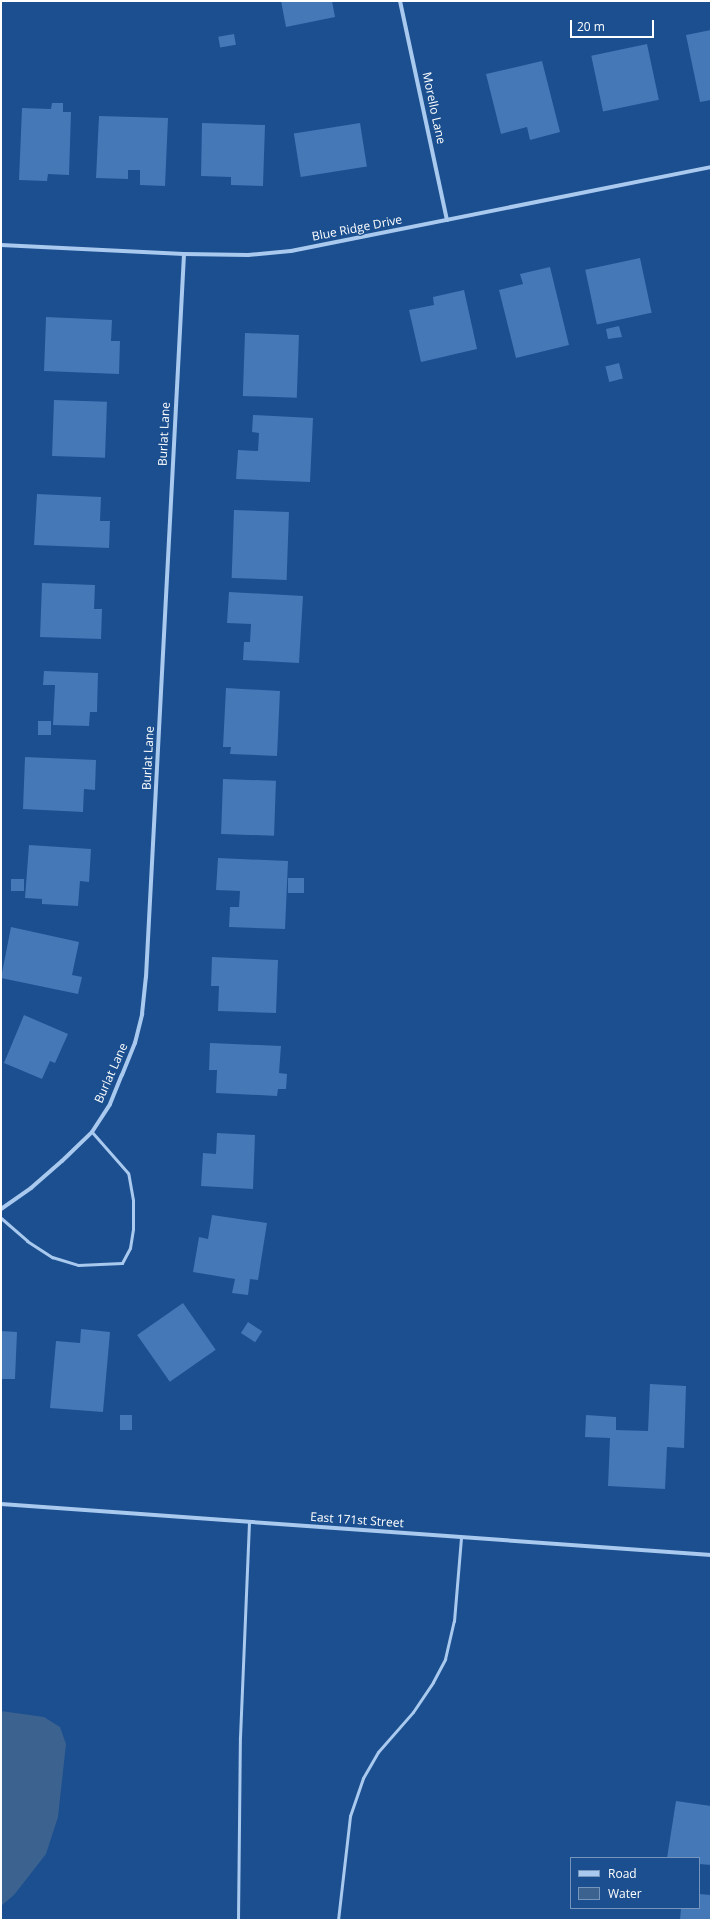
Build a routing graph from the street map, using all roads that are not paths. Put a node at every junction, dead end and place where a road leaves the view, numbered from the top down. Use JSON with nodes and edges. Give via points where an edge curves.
{"nodes":[{"id":1,"x":400,"y":1,"type":"edge"},
{"id":2,"x":711,"y":167,"type":"edge"},
{"id":3,"x":447,"y":220,"type":"junction"},
{"id":4,"x":1,"y":245,"type":"edge"},
{"id":5,"x":184,"y":254,"type":"junction"},
{"id":6,"x":92,"y":1132,"type":"junction"},
{"id":7,"x":1,"y":1209,"type":"edge"},
{"id":8,"x":1,"y":1218,"type":"edge"},
{"id":9,"x":1,"y":1504,"type":"edge"},
{"id":10,"x":249,"y":1522,"type":"junction"},
{"id":11,"x":461,"y":1538,"type":"junction"},
{"id":12,"x":711,"y":1555,"type":"edge"},
{"id":13,"x":238,"y":1920,"type":"edge"},
{"id":14,"x":338,"y":1920,"type":"edge"}],
"edges":[{"from":1,"to":3,"type":"street","name":"Morello Lane"},
{"from":2,"to":3,"type":"street","name":"Blue Ridge Drive"},
{"from":3,"to":5,"type":"street","name":"Blue Ridge Drive","via":[[291,251],[248,255]]},
{"from":4,"to":5,"type":"street","name":"Blue Ridge Drive"},
{"from":5,"to":6,"type":"street","name":"Burlat Lane","via":[[146,977],[142,1014],[135,1043],[110,1104]]},
{"from":6,"to":7,"type":"street","name":"Burlat Lane","via":[[31,1188]]},
{"from":6,"to":8,"type":"lane","via":[[128,1173],[133,1200],[133,1228],[130,1248],[122,1263],[78,1265],[52,1257],[27,1241]]},
{"from":9,"to":10,"type":"street","name":"East 171st Street"},
{"from":10,"to":11,"type":"street","name":"East 171st Street"},
{"from":10,"to":13,"type":"lane","via":[[240,1737]]},
{"from":11,"to":12,"type":"street","name":"East 171st Street"},
{"from":11,"to":14,"type":"lane","via":[[454,1621],[445,1659],[413,1712],[378,1752],[363,1778],[350,1816]]}]}
